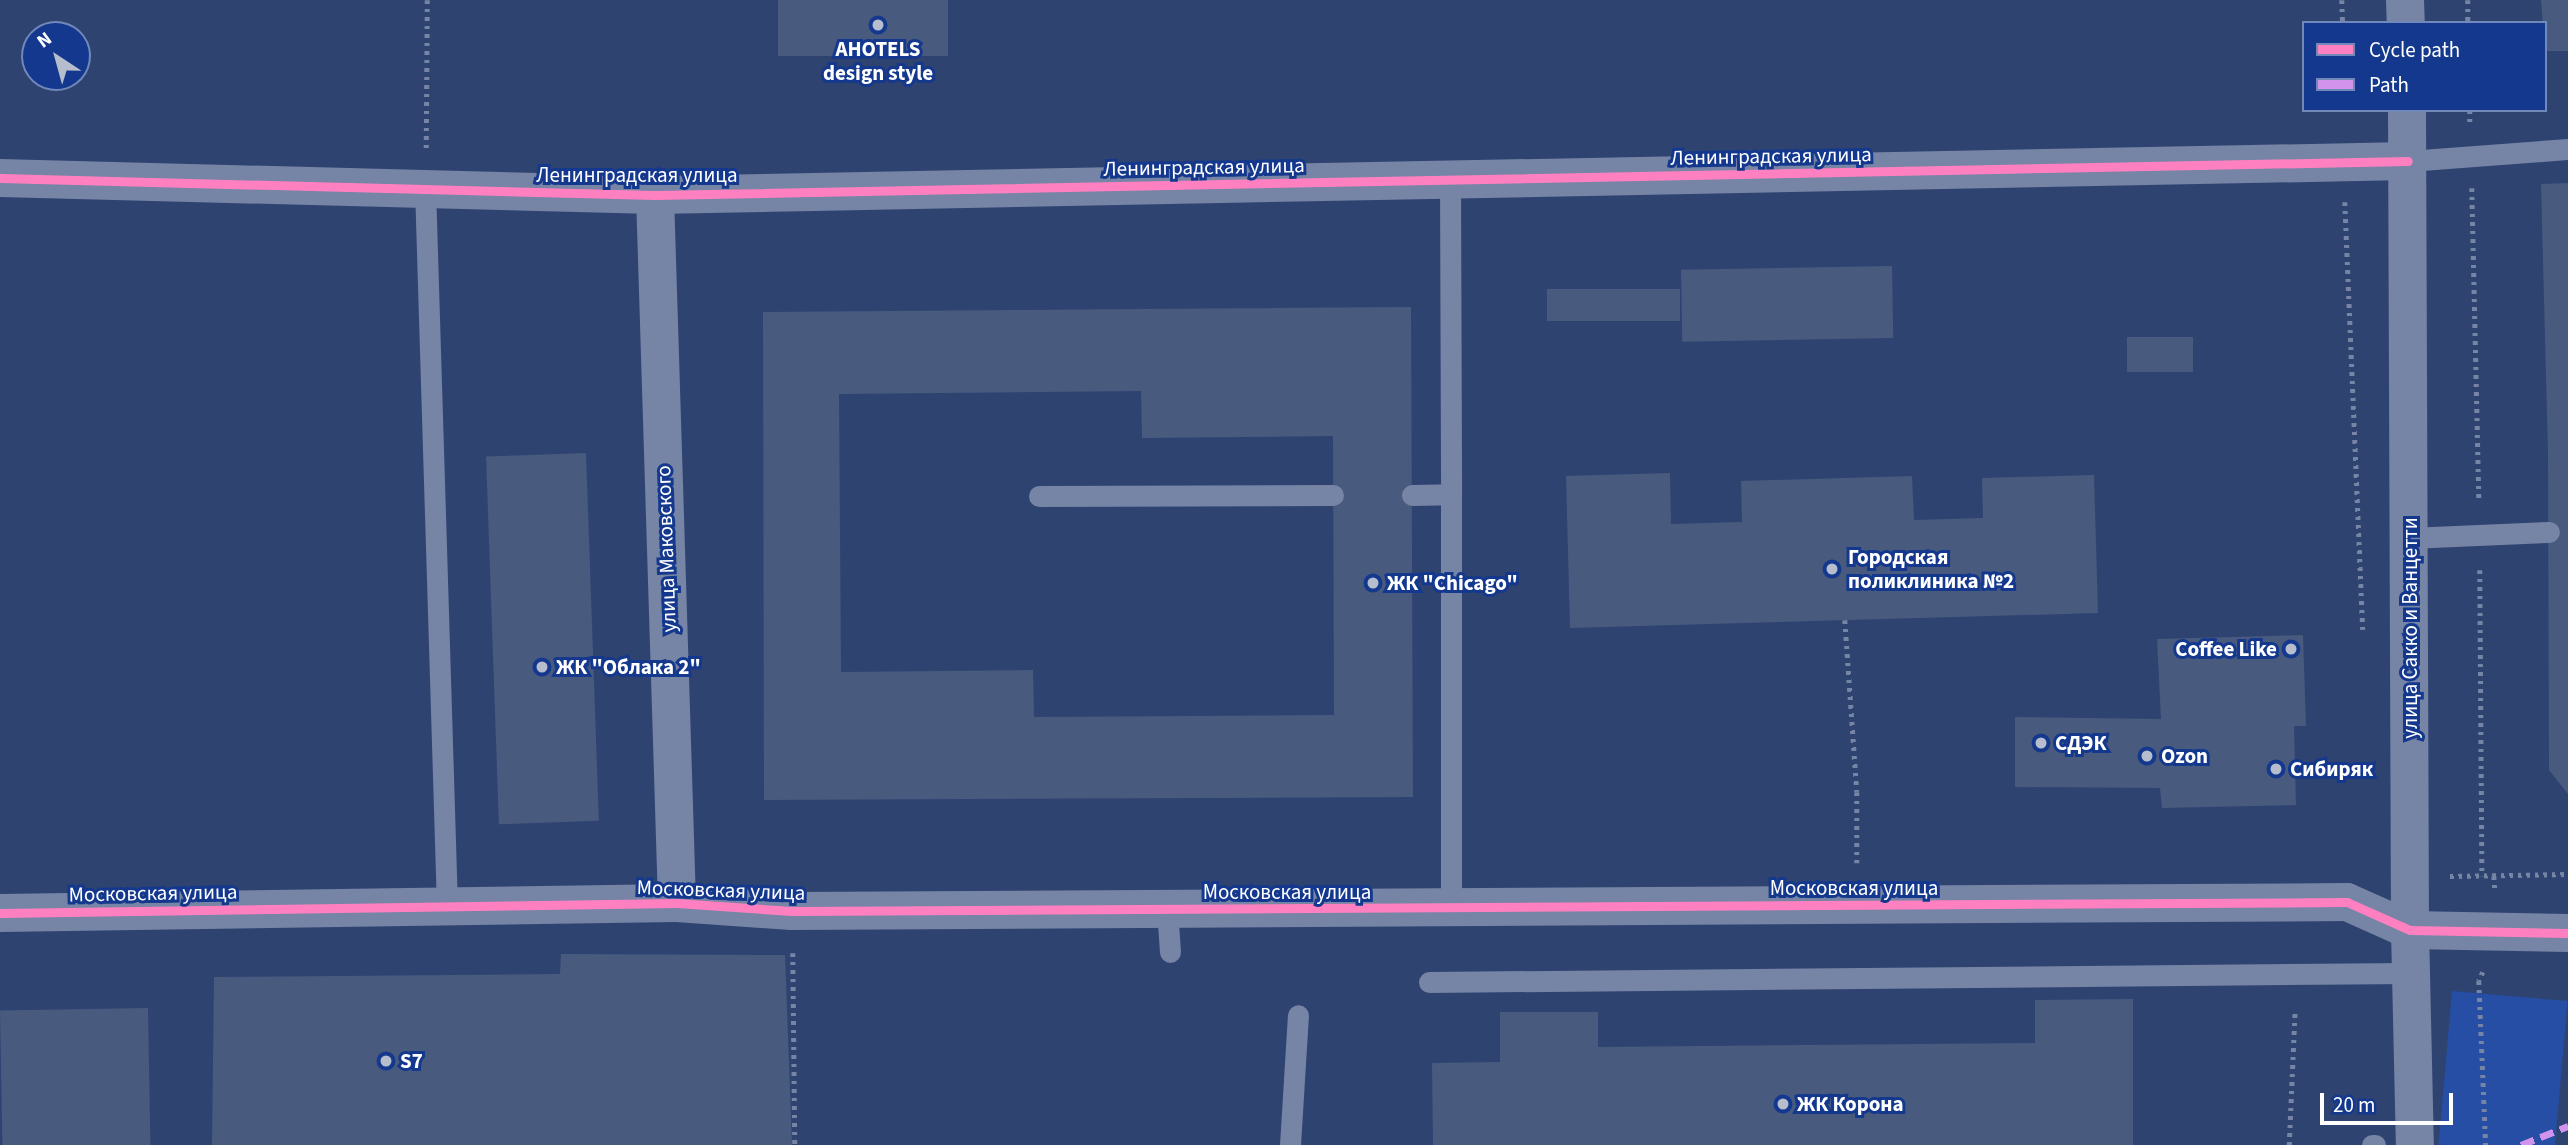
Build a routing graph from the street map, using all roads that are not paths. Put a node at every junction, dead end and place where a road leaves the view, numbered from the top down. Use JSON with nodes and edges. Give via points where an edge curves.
{"nodes":[{"id":1,"x":2405,"y":0,"type":"edge"},
{"id":2,"x":2406,"y":21,"type":"edge"},
{"id":3,"x":2407,"y":112,"type":"edge"},
{"id":4,"x":2568,"y":149,"type":"edge"},
{"id":5,"x":2408,"y":161,"type":"junction"},
{"id":6,"x":0,"y":178,"type":"edge"},
{"id":7,"x":1450,"y":179,"type":"junction"},
{"id":8,"x":425,"y":187,"type":"junction"},
{"id":9,"x":655,"y":195,"type":"junction"},
{"id":10,"x":1451,"y":494,"type":"junction"},
{"id":11,"x":1333,"y":495,"type":"dead end"},
{"id":12,"x":1412,"y":495,"type":"dead end"},
{"id":13,"x":1039,"y":496,"type":"dead end"},
{"id":14,"x":2549,"y":532,"type":"dead end"},
{"id":15,"x":2409,"y":538,"type":"junction"},
{"id":16,"x":677,"y":903,"type":"junction"},
{"id":17,"x":447,"y":906,"type":"junction"},
{"id":18,"x":1167,"y":909,"type":"junction"},
{"id":19,"x":1451,"y":909,"type":"junction"},
{"id":20,"x":0,"y":913,"type":"edge"},
{"id":21,"x":2410,"y":930,"type":"junction"},
{"id":22,"x":2568,"y":933,"type":"edge"},
{"id":23,"x":1170,"y":952,"type":"dead end"},
{"id":24,"x":2411,"y":973,"type":"junction"},
{"id":25,"x":1429,"y":982,"type":"dead end"},
{"id":26,"x":1298,"y":1015,"type":"dead end"},
{"id":27,"x":1290,"y":1145,"type":"edge"},
{"id":28,"x":2415,"y":1145,"type":"edge"}],
"edges":[{"from":1,"to":2,"type":"street"},
{"from":3,"to":5,"type":"street","name":"улица Сакко и Ванцетти"},
{"from":4,"to":5,"type":"lane"},
{"from":5,"to":7,"type":"street","name":"Ленинградская улица"},
{"from":5,"to":15,"type":"street","name":"улица Сакко и Ванцетти"},
{"from":6,"to":8,"type":"street","name":"Ленинградская улица"},
{"from":7,"to":9,"type":"street","name":"Ленинградская улица"},
{"from":7,"to":10,"type":"lane"},
{"from":8,"to":9,"type":"street","name":"Ленинградская улица"},
{"from":8,"to":17,"type":"lane"},
{"from":9,"to":16,"type":"street","name":"улица Маковского"},
{"from":10,"to":12,"type":"lane"},
{"from":10,"to":19,"type":"lane"},
{"from":11,"to":13,"type":"lane"},
{"from":14,"to":15,"type":"lane"},
{"from":15,"to":21,"type":"street","name":"улица Сакко и Ванцетти"},
{"from":16,"to":17,"type":"street","name":"Московская улица"},
{"from":16,"to":18,"type":"street","name":"Московская улица","via":[[792,911]]},
{"from":17,"to":20,"type":"street","name":"Московская улица"},
{"from":18,"to":19,"type":"street","name":"Московская улица"},
{"from":18,"to":23,"type":"lane"},
{"from":19,"to":21,"type":"street","name":"Московская улица","via":[[2347,902]]},
{"from":21,"to":22,"type":"street","name":"Московская улица"},
{"from":21,"to":24,"type":"street","name":"улица Сакко и Ванцетти"},
{"from":24,"to":25,"type":"lane"},
{"from":24,"to":28,"type":"street","name":"улица Сакко и Ванцетти"},
{"from":26,"to":27,"type":"lane"}]}
